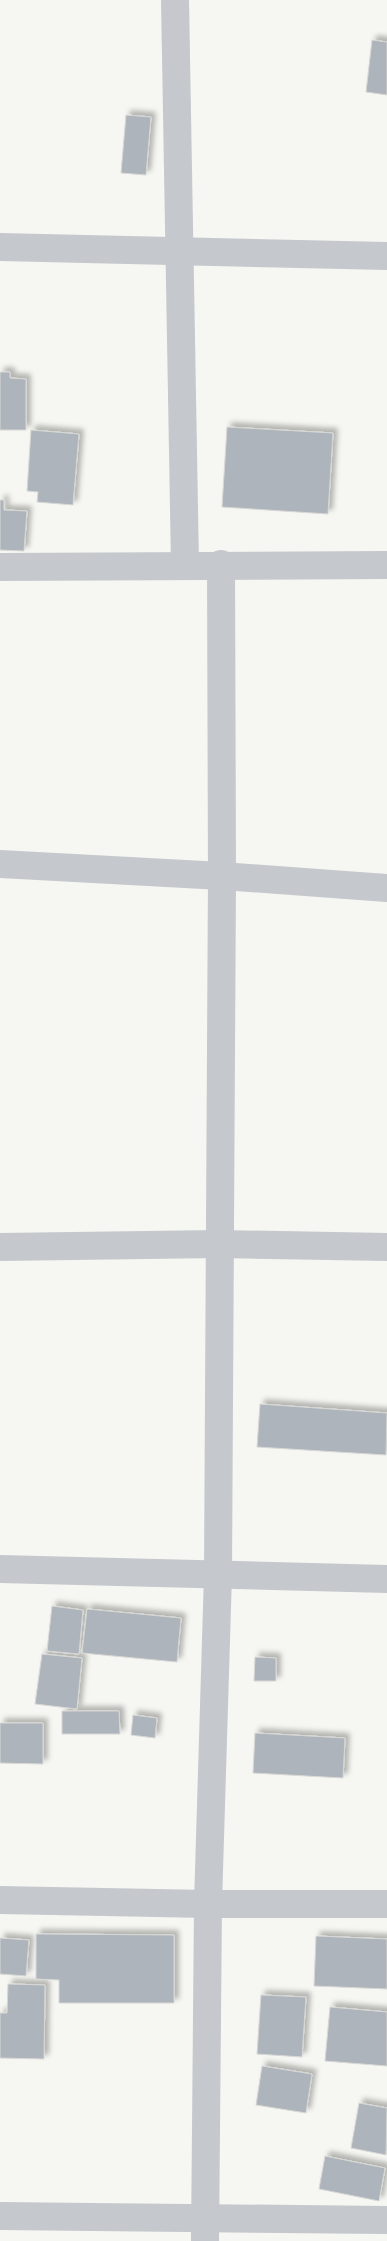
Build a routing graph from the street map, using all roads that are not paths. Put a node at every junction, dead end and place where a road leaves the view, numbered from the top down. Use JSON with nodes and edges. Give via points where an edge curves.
{"nodes":[{"id":1,"x":175,"y":0,"type":"edge"},
{"id":2,"x":0,"y":247,"type":"edge"},
{"id":3,"x":179,"y":250,"type":"junction"},
{"id":4,"x":387,"y":256,"type":"edge"},
{"id":5,"x":185,"y":564,"type":"junction"},
{"id":6,"x":221,"y":564,"type":"junction"},
{"id":7,"x":387,"y":565,"type":"edge"},
{"id":8,"x":0,"y":567,"type":"edge"},
{"id":9,"x":0,"y":864,"type":"edge"},
{"id":10,"x":222,"y":876,"type":"junction"},
{"id":11,"x":387,"y":888,"type":"edge"},
{"id":12,"x":219,"y":1244,"type":"junction"},
{"id":13,"x":387,"y":1246,"type":"edge"},
{"id":14,"x":0,"y":1248,"type":"edge"},
{"id":15,"x":0,"y":1569,"type":"edge"},
{"id":16,"x":218,"y":1574,"type":"junction"},
{"id":17,"x":387,"y":1579,"type":"edge"},
{"id":18,"x":0,"y":1900,"type":"edge"},
{"id":19,"x":208,"y":1904,"type":"junction"},
{"id":20,"x":387,"y":1904,"type":"edge"},
{"id":21,"x":0,"y":2216,"type":"edge"},
{"id":22,"x":387,"y":2220,"type":"edge"},
{"id":23,"x":204,"y":2230,"type":"edge"}],
"edges":[{"from":1,"to":3,"type":"street"},
{"from":2,"to":3,"type":"street"},
{"from":3,"to":4,"type":"street"},
{"from":3,"to":5,"type":"street"},
{"from":5,"to":6,"type":"street"},
{"from":5,"to":8,"type":"street"},
{"from":6,"to":7,"type":"street"},
{"from":6,"to":10,"type":"street"},
{"from":9,"to":10,"type":"street"},
{"from":10,"to":11,"type":"street"},
{"from":10,"to":12,"type":"street"},
{"from":12,"to":13,"type":"street"},
{"from":12,"to":14,"type":"street"},
{"from":12,"to":16,"type":"street"},
{"from":15,"to":16,"type":"street"},
{"from":16,"to":17,"type":"street"},
{"from":16,"to":19,"type":"street"},
{"from":18,"to":19,"type":"street"},
{"from":19,"to":20,"type":"street"},
{"from":19,"to":23,"type":"street"},
{"from":21,"to":23,"type":"street"},
{"from":22,"to":23,"type":"street"}]}
